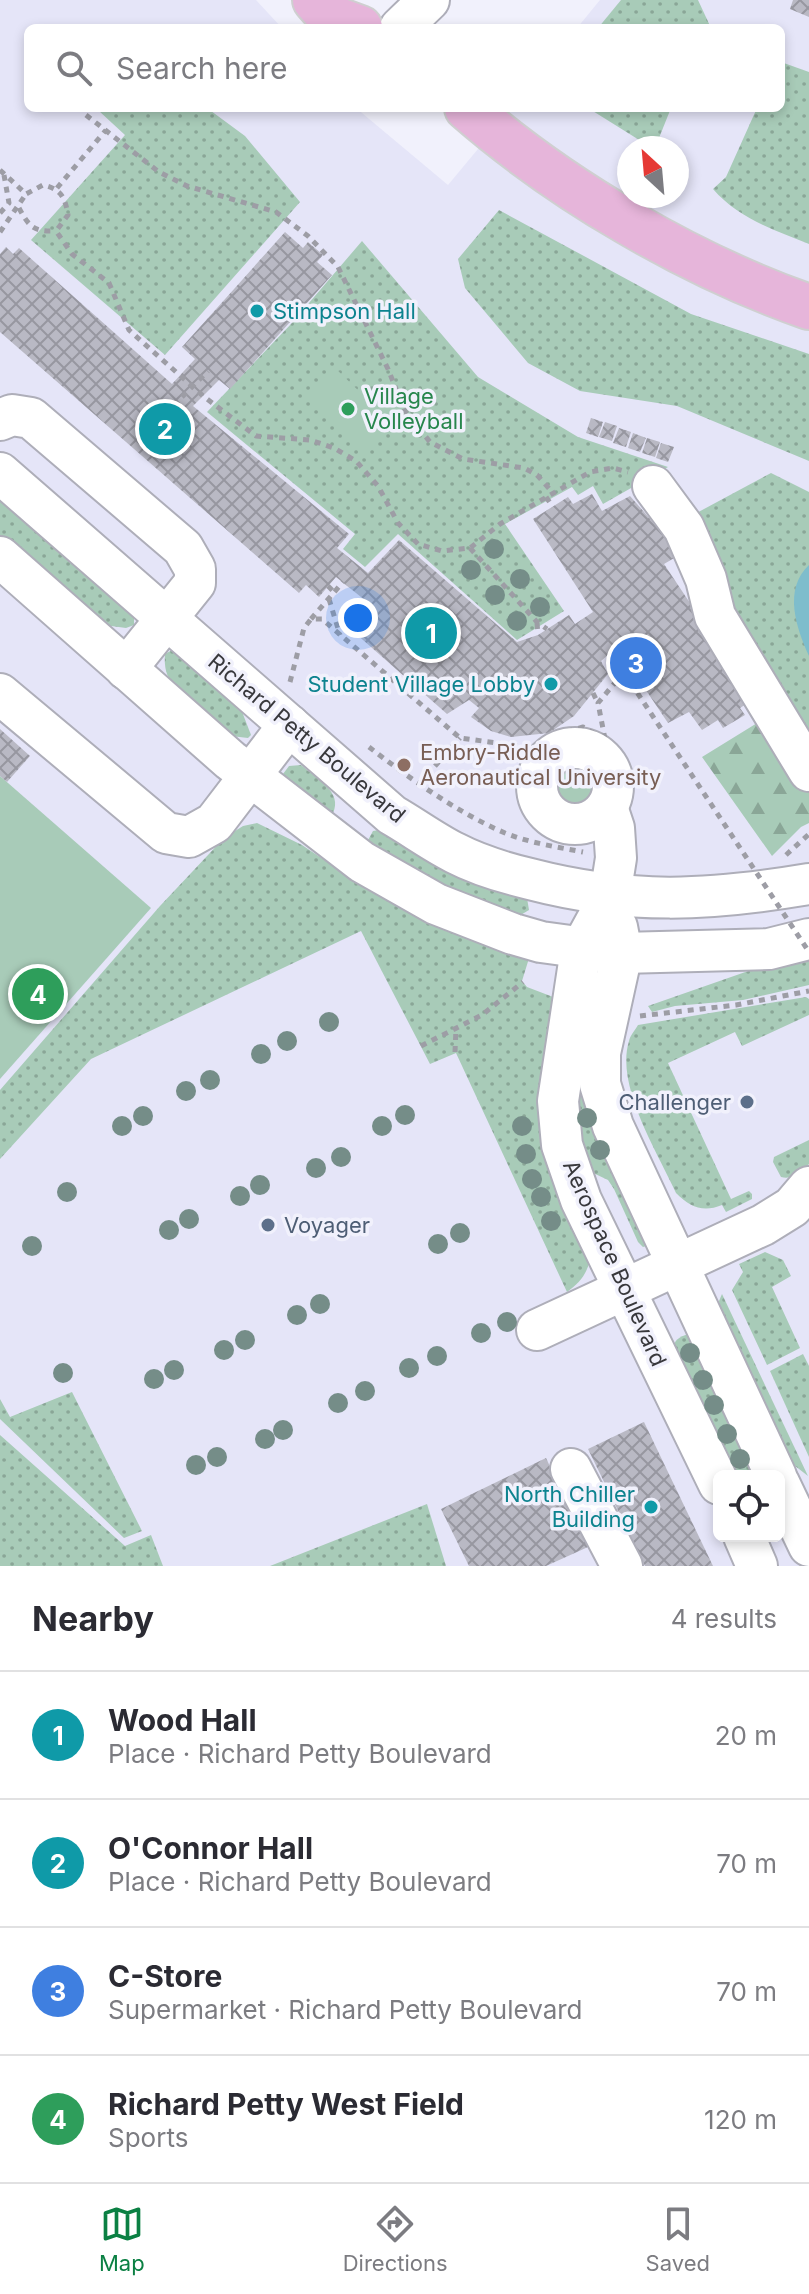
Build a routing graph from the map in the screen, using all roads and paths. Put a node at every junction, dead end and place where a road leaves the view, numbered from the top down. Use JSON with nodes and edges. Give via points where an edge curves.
{"nodes":[{"id":1,"x":315,"y":0,"type":"edge"},
{"id":2,"x":367,"y":0,"type":"edge"},
{"id":3,"x":429,"y":0,"type":"edge"},
{"id":4,"x":349,"y":24,"type":"edge"},
{"id":5,"x":381,"y":24,"type":"edge"},
{"id":6,"x":404,"y":24,"type":"edge"},
{"id":7,"x":472,"y":112,"type":"edge"},
{"id":8,"x":86,"y":115,"type":"dead end"},
{"id":9,"x":106,"y":130,"type":"junction"},
{"id":10,"x":2,"y":172,"type":"edge"},
{"id":11,"x":57,"y":188,"type":"junction"},
{"id":12,"x":26,"y":194,"type":"junction"},
{"id":13,"x":19,"y":208,"type":"junction"},
{"id":14,"x":0,"y":213,"type":"edge"},
{"id":15,"x":56,"y":231,"type":"junction"},
{"id":16,"x":0,"y":232,"type":"edge"},
{"id":17,"x":809,"y":307,"type":"edge"},
{"id":18,"x":208,"y":371,"type":"dead end"},
{"id":19,"x":192,"y":386,"type":"junction"},
{"id":20,"x":182,"y":397,"type":"dead end"},
{"id":21,"x":0,"y":420,"type":"edge"},
{"id":22,"x":0,"y":473,"type":"edge"},
{"id":23,"x":646,"y":480,"type":"joint"},
{"id":24,"x":553,"y":493,"type":"junction"},
{"id":25,"x":546,"y":497,"type":"junction"},
{"id":26,"x":553,"y":507,"type":"dead end"},
{"id":27,"x":470,"y":548,"type":"junction"},
{"id":28,"x":0,"y":557,"type":"edge"},
{"id":29,"x":343,"y":582,"type":"dead end"},
{"id":30,"x":328,"y":586,"type":"dead end"},
{"id":31,"x":334,"y":592,"type":"junction"},
{"id":32,"x":328,"y":598,"type":"junction"},
{"id":33,"x":168,"y":619,"type":"junction"},
{"id":34,"x":311,"y":619,"type":"junction"},
{"id":35,"x":537,"y":622,"type":"junction"},
{"id":36,"x":547,"y":629,"type":"dead end"},
{"id":37,"x":538,"y":635,"type":"dead end"},
{"id":38,"x":341,"y":636,"type":"junction"},
{"id":39,"x":611,"y":653,"type":"dead end"},
{"id":40,"x":629,"y":666,"type":"dead end"},
{"id":41,"x":126,"y":669,"type":"junction"},
{"id":42,"x":279,"y":672,"type":"dead end"},
{"id":43,"x":290,"y":682,"type":"junction"},
{"id":44,"x":593,"y":693,"type":"dead end"},
{"id":45,"x":0,"y":694,"type":"edge"},
{"id":46,"x":588,"y":699,"type":"dead end"},
{"id":47,"x":598,"y":703,"type":"junction"},
{"id":48,"x":295,"y":708,"type":"junction"},
{"id":49,"x":460,"y":738,"type":"junction"},
{"id":50,"x":606,"y":740,"type":"dead end"},
{"id":51,"x":363,"y":743,"type":"dead end"},
{"id":52,"x":534,"y":748,"type":"dead end"},
{"id":53,"x":809,"y":771,"type":"edge"},
{"id":54,"x":251,"y":777,"type":"junction"},
{"id":55,"x":419,"y":784,"type":"junction"},
{"id":56,"x":370,"y":796,"type":"junction"},
{"id":57,"x":607,"y":807,"type":"dead end"},
{"id":58,"x":337,"y":843,"type":"junction"},
{"id":59,"x":596,"y":855,"type":"dead end"},
{"id":60,"x":809,"y":884,"type":"edge"},
{"id":61,"x":610,"y":896,"type":"junction"},
{"id":62,"x":809,"y":939,"type":"edge"},
{"id":63,"x":581,"y":949,"type":"junction"},
{"id":64,"x":809,"y":952,"type":"edge"},
{"id":65,"x":622,"y":953,"type":"junction"},
{"id":66,"x":523,"y":982,"type":"dead end"},
{"id":67,"x":809,"y":991,"type":"edge"},
{"id":68,"x":639,"y":1016,"type":"dead end"},
{"id":69,"x":456,"y":1028,"type":"junction"},
{"id":70,"x":421,"y":1046,"type":"dead end"},
{"id":71,"x":455,"y":1052,"type":"dead end"},
{"id":72,"x":809,"y":1187,"type":"edge"},
{"id":73,"x":678,"y":1266,"type":"junction"},
{"id":74,"x":625,"y":1291,"type":"junction"},
{"id":75,"x":537,"y":1330,"type":"dead end"},
{"id":76,"x":571,"y":1469,"type":"dead end"},
{"id":77,"x":771,"y":1470,"type":"edge"},
{"id":78,"x":713,"y":1472,"type":"edge"},
{"id":79,"x":785,"y":1499,"type":"edge"},
{"id":80,"x":747,"y":1542,"type":"edge"},
{"id":81,"x":809,"y":1546,"type":"edge"},
{"id":82,"x":622,"y":1566,"type":"edge"},
{"id":83,"x":757,"y":1566,"type":"edge"}],
"edges":[{"from":1,"to":4,"type":"main road","via":[[330,17]]},
{"from":2,"to":5,"type":"main road"},
{"from":3,"to":6,"type":"street"},
{"from":7,"to":17,"type":"main road","via":[[582,194],[676,249]]},
{"from":8,"to":9,"type":"path"},
{"from":9,"to":11,"type":"path"},
{"from":9,"to":24,"type":"path","via":[[159,172],[187,186],[276,212],[338,267],[405,411],[430,442],[463,459],[524,468]]},
{"from":10,"to":12,"type":"path"},
{"from":10,"to":14,"type":"path","via":[[9,203]]},
{"from":11,"to":12,"type":"path","via":[[43,185]]},
{"from":11,"to":15,"type":"path","via":[[68,215]]},
{"from":12,"to":13,"type":"path"},
{"from":13,"to":15,"type":"path","via":[[39,232]]},
{"from":13,"to":16,"type":"path"},
{"from":15,"to":19,"type":"path","via":[[72,254],[109,283],[129,330]]},
{"from":18,"to":19,"type":"path"},
{"from":19,"to":20,"type":"path"},
{"from":19,"to":27,"type":"path","via":[[256,436],[310,440],[356,461],[418,544],[442,551]]},
{"from":21,"to":33,"type":"street","via":[[12,415],[31,418],[183,548],[195,569],[195,583]]},
{"from":22,"to":33,"type":"street","name":"Richard Petty Boulevard"},
{"from":23,"to":24,"type":"path","via":[[613,468],[590,472]]},
{"from":23,"to":53,"type":"street","via":[[684,528],[715,616]]},
{"from":24,"to":25,"type":"path"},
{"from":25,"to":26,"type":"path"},
{"from":25,"to":27,"type":"path"},
{"from":27,"to":35,"type":"path"},
{"from":28,"to":41,"type":"street"},
{"from":29,"to":31,"type":"path"},
{"from":30,"to":31,"type":"path"},
{"from":31,"to":32,"type":"path"},
{"from":32,"to":34,"type":"path"},
{"from":32,"to":38,"type":"path"},
{"from":33,"to":41,"type":"street"},
{"from":33,"to":48,"type":"street","name":"Richard Petty Boulevard"},
{"from":34,"to":38,"type":"path","via":[[322,619]]},
{"from":34,"to":43,"type":"path"},
{"from":35,"to":36,"type":"path"},
{"from":35,"to":37,"type":"path"},
{"from":38,"to":49,"type":"path"},
{"from":39,"to":64,"type":"path","bridge":true},
{"from":40,"to":47,"type":"path"},
{"from":41,"to":54,"type":"street"},
{"from":42,"to":43,"type":"path"},
{"from":43,"to":48,"type":"path"},
{"from":44,"to":47,"type":"path"},
{"from":45,"to":54,"type":"street","via":[[166,833],[189,837],[214,823]]},
{"from":46,"to":47,"type":"path"},
{"from":47,"to":50,"type":"path"},
{"from":48,"to":54,"type":"street"},
{"from":48,"to":56,"type":"street","name":"Richard Petty Boulevard"},
{"from":49,"to":52,"type":"path"},
{"from":49,"to":55,"type":"path"},
{"from":51,"to":55,"type":"path"},
{"from":54,"to":58,"type":"street"},
{"from":55,"to":59,"type":"path","via":[[504,832]]},
{"from":56,"to":58,"type":"street"},
{"from":56,"to":61,"type":"street","name":"Richard Petty Boulevard","via":[[456,854],[506,873]]},
{"from":57,"to":61,"type":"street","name":"Aerospace Boulevard","via":[[617,842]]},
{"from":58,"to":63,"type":"street","via":[[436,904],[513,934]]},
{"from":60,"to":61,"type":"street","name":"Richard Petty Boulevard","via":[[738,896]]},
{"from":61,"to":63,"type":"street","name":"Aerospace Boulevard"},
{"from":61,"to":65,"type":"street","name":"Aerospace Boulevard"},
{"from":62,"to":65,"type":"street","via":[[769,949]]},
{"from":63,"to":65,"type":"street"},
{"from":63,"to":74,"type":"street","name":"Aerospace Boulevard","via":[[558,1101],[562,1145],[581,1200]]},
{"from":65,"to":73,"type":"street","name":"Aerospace Boulevard","via":[[600,1053],[600,1084],[613,1126]]},
{"from":66,"to":69,"type":"path"},
{"from":67,"to":68,"type":"path"},
{"from":69,"to":70,"type":"path"},
{"from":69,"to":71,"type":"path"},
{"from":72,"to":73,"type":"street","via":[[772,1220]]},
{"from":73,"to":74,"type":"street"},
{"from":73,"to":77,"type":"street","name":"Aerospace Boulevard"},
{"from":74,"to":75,"type":"street"},
{"from":74,"to":78,"type":"street","name":"Aerospace Boulevard"},
{"from":76,"to":82,"type":"street"},
{"from":79,"to":81,"type":"street","name":"Aerospace Boulevard"},
{"from":80,"to":83,"type":"street"}]}
